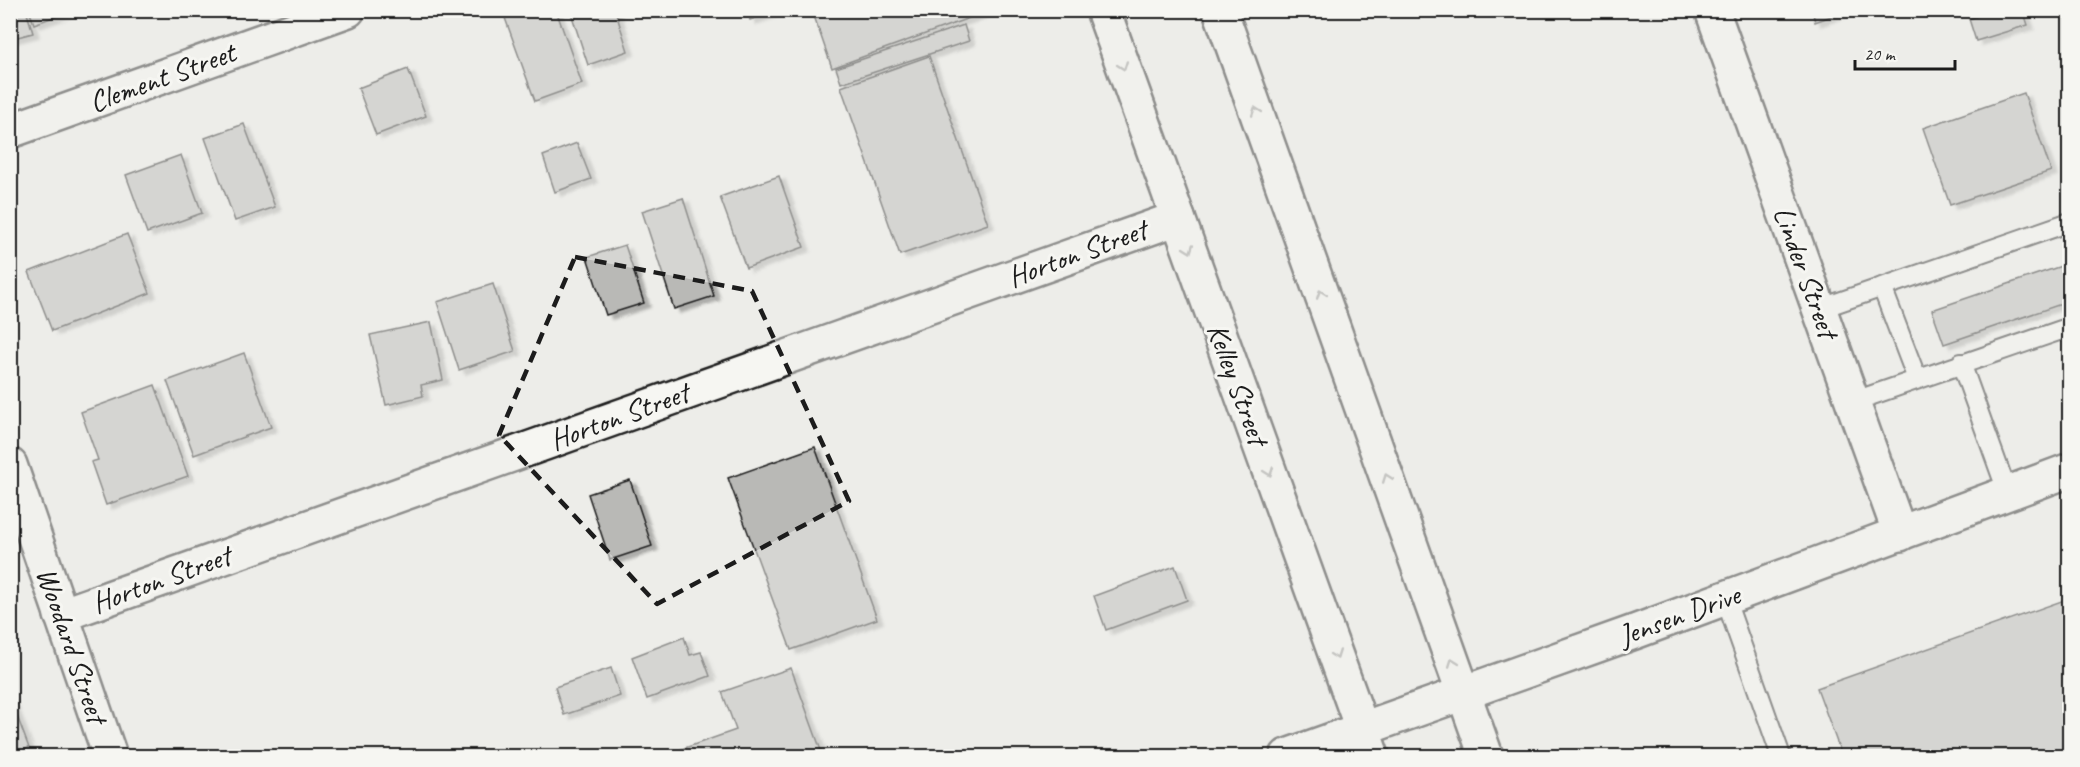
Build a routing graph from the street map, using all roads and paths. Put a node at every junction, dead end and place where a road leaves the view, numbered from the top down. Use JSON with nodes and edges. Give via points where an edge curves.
{"nodes":[{"id":1,"x":348,"y":10,"type":"edge"},
{"id":2,"x":1103,"y":10,"type":"edge"},
{"id":3,"x":1220,"y":10,"type":"edge"},
{"id":4,"x":1712,"y":10,"type":"edge"},
{"id":5,"x":10,"y":131,"type":"edge"},
{"id":6,"x":1178,"y":218,"type":"junction"},
{"id":7,"x":2070,"y":222,"type":"edge"},
{"id":8,"x":1882,"y":287,"type":"junction"},
{"id":9,"x":1819,"y":309,"type":"junction"},
{"id":10,"x":2070,"y":327,"type":"edge"},
{"id":11,"x":1960,"y":363,"type":"junction"},
{"id":12,"x":1917,"y":379,"type":"junction"},
{"id":13,"x":1852,"y":402,"type":"junction"},
{"id":14,"x":10,"y":465,"type":"edge"},
{"id":15,"x":2070,"y":470,"type":"edge"},
{"id":16,"x":2008,"y":494,"type":"junction"},
{"id":17,"x":1900,"y":534,"type":"junction"},
{"id":18,"x":1725,"y":598,"type":"junction"},
{"id":19,"x":61,"y":615,"type":"junction"},
{"id":20,"x":1464,"y":694,"type":"junction"},
{"id":21,"x":1367,"y":743,"type":"edge"},
{"id":22,"x":110,"y":756,"type":"edge"},
{"id":23,"x":1287,"y":756,"type":"edge"},
{"id":24,"x":1486,"y":756,"type":"edge"},
{"id":25,"x":1781,"y":756,"type":"edge"}],
"edges":[{"from":1,"to":5,"type":"street","name":"Clement Street"},
{"from":2,"to":6,"type":"street","name":"Kelley Street","one_way":true},
{"from":20,"to":3,"type":"street","one_way":true},
{"from":4,"to":9,"type":"street","name":"Linder Street"},
{"from":6,"to":19,"type":"street","name":"Horton Street"},
{"from":6,"to":21,"type":"street","name":"Kelley Street","one_way":true},
{"from":7,"to":8,"type":"lane"},
{"from":8,"to":9,"type":"lane"},
{"from":8,"to":12,"type":"lane"},
{"from":9,"to":13,"type":"street","name":"Linder Street"},
{"from":10,"to":11,"type":"lane"},
{"from":11,"to":12,"type":"lane"},
{"from":11,"to":16,"type":"lane"},
{"from":12,"to":13,"type":"lane"},
{"from":13,"to":17,"type":"street","name":"Linder Street"},
{"from":14,"to":19,"type":"street","name":"Woodard Street"},
{"from":15,"to":16,"type":"street","name":"Jensen Drive"},
{"from":16,"to":17,"type":"street","name":"Jensen Drive"},
{"from":17,"to":18,"type":"street","name":"Jensen Drive"},
{"from":18,"to":20,"type":"street","name":"Jensen Drive"},
{"from":18,"to":25,"type":"lane"},
{"from":19,"to":22,"type":"street","name":"Woodard Street"},
{"from":20,"to":21,"type":"street","name":"Jensen Drive"},
{"from":20,"to":24,"type":"street"},
{"from":21,"to":23,"type":"street","name":"Jensen Drive"}]}
